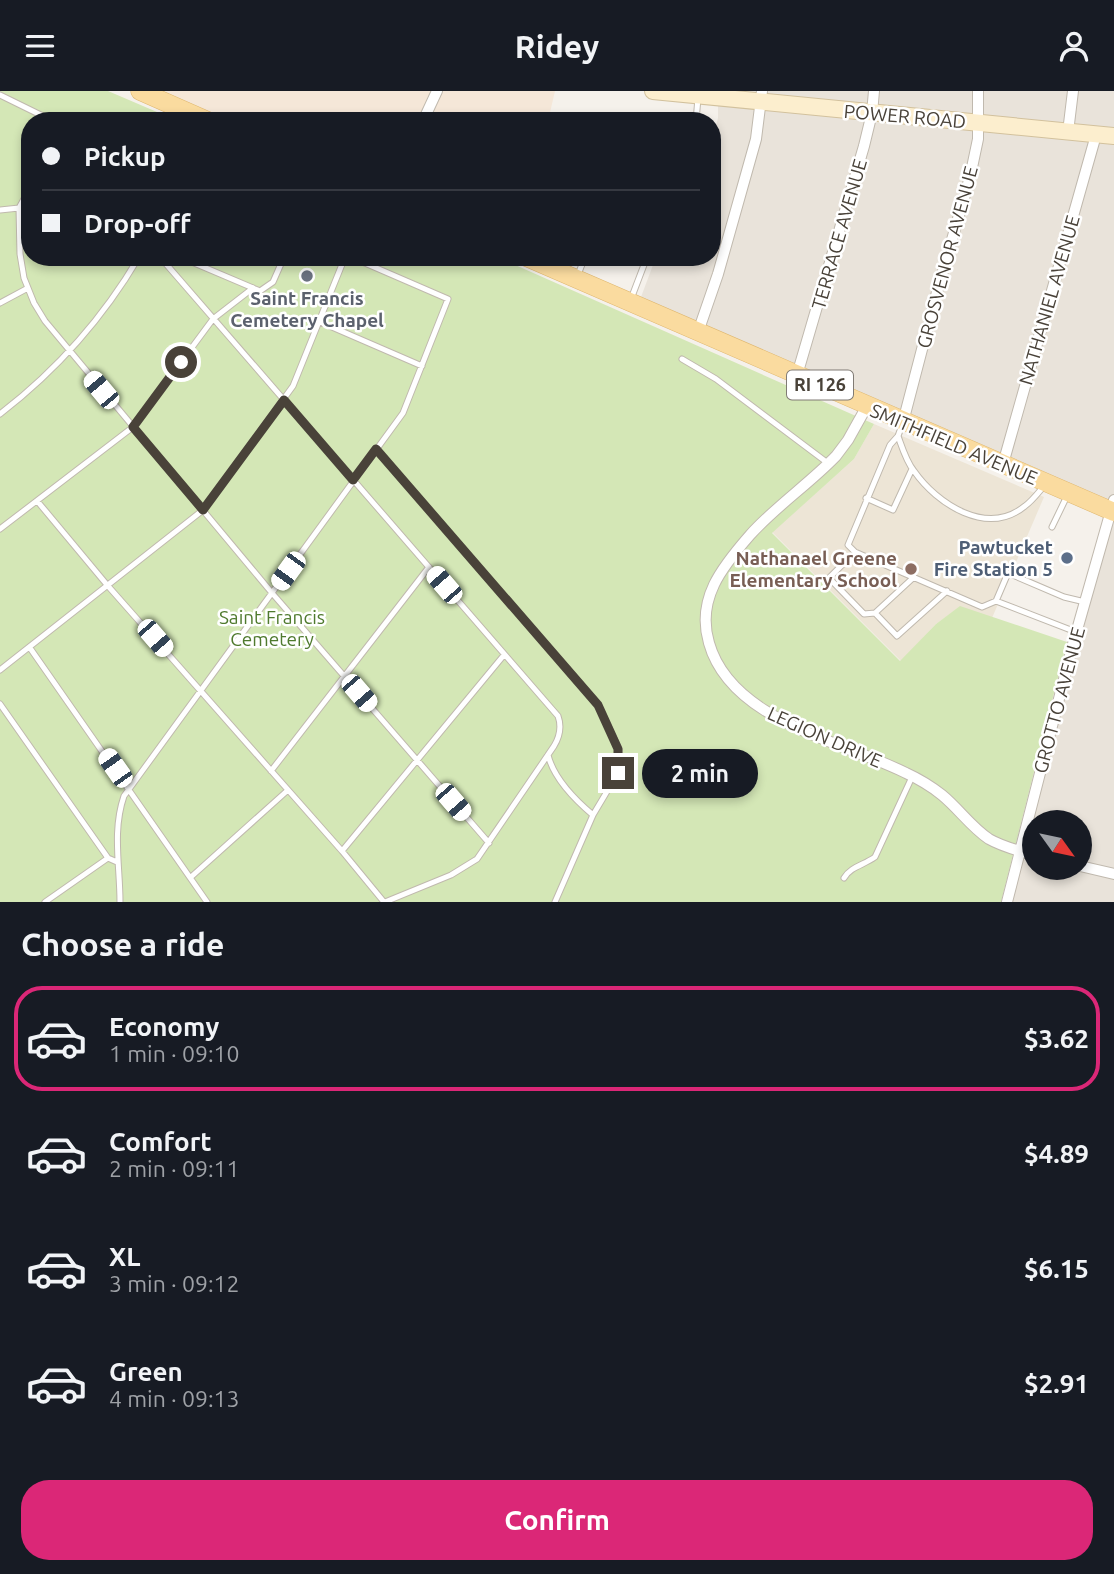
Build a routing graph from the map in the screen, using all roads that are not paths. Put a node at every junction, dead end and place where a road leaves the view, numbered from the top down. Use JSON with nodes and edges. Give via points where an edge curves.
{"nodes":[{"id":1,"x":140,"y":91,"type":"edge"},
{"id":2,"x":437,"y":91,"type":"edge"},
{"id":3,"x":653,"y":91,"type":"edge"},
{"id":4,"x":874,"y":91,"type":"edge"},
{"id":5,"x":978,"y":91,"type":"edge"},
{"id":6,"x":1073,"y":91,"type":"edge"},
{"id":7,"x":0,"y":95,"type":"edge"},
{"id":8,"x":698,"y":95,"type":"junction"},
{"id":9,"x":761,"y":97,"type":"edge"},
{"id":10,"x":35,"y":112,"type":"edge"},
{"id":11,"x":188,"y":112,"type":"edge"},
{"id":12,"x":427,"y":112,"type":"edge"},
{"id":13,"x":697,"y":112,"type":"edge"},
{"id":14,"x":872,"y":114,"type":"junction"},
{"id":15,"x":977,"y":122,"type":"junction"},
{"id":16,"x":1068,"y":132,"type":"junction"},
{"id":17,"x":1096,"y":135,"type":"junction"},
{"id":18,"x":1114,"y":136,"type":"edge"},
{"id":19,"x":21,"y":204,"type":"edge"},
{"id":20,"x":19,"y":208,"type":"junction"},
{"id":21,"x":0,"y":210,"type":"edge"},
{"id":22,"x":21,"y":258,"type":"edge"},
{"id":23,"x":721,"y":263,"type":"edge"},
{"id":24,"x":23,"y":266,"type":"edge"},
{"id":25,"x":133,"y":266,"type":"edge"},
{"id":26,"x":168,"y":266,"type":"edge"},
{"id":27,"x":201,"y":266,"type":"edge"},
{"id":28,"x":280,"y":266,"type":"edge"},
{"id":29,"x":341,"y":266,"type":"edge"},
{"id":30,"x":372,"y":266,"type":"edge"},
{"id":31,"x":555,"y":266,"type":"edge"},
{"id":32,"x":581,"y":266,"type":"edge"},
{"id":33,"x":643,"y":266,"type":"edge"},
{"id":34,"x":720,"y":266,"type":"edge"},
{"id":35,"x":576,"y":279,"type":"junction"},
{"id":36,"x":28,"y":288,"type":"junction"},
{"id":37,"x":253,"y":288,"type":"junction"},
{"id":38,"x":629,"y":302,"type":"junction"},
{"id":39,"x":0,"y":303,"type":"edge"},
{"id":40,"x":213,"y":319,"type":"junction"},
{"id":41,"x":318,"y":321,"type":"junction"},
{"id":42,"x":698,"y":332,"type":"junction"},
{"id":43,"x":70,"y":352,"type":"junction"},
{"id":44,"x":682,"y":359,"type":"dead end"},
{"id":45,"x":422,"y":366,"type":"junction"},
{"id":46,"x":797,"y":375,"type":"junction"},
{"id":47,"x":284,"y":400,"type":"junction"},
{"id":48,"x":867,"y":407,"type":"junction"},
{"id":49,"x":0,"y":414,"type":"edge"},
{"id":50,"x":133,"y":427,"type":"junction"},
{"id":51,"x":900,"y":429,"type":"junction"},
{"id":52,"x":376,"y":449,"type":"junction"},
{"id":53,"x":829,"y":464,"type":"junction"},
{"id":54,"x":1003,"y":464,"type":"junction"},
{"id":55,"x":912,"y":469,"type":"junction"},
{"id":56,"x":353,"y":480,"type":"junction"},
{"id":57,"x":1047,"y":484,"type":"junction"},
{"id":58,"x":1068,"y":493,"type":"junction"},
{"id":59,"x":866,"y":498,"type":"junction"},
{"id":60,"x":38,"y":502,"type":"junction"},
{"id":61,"x":1113,"y":507,"type":"edge"},
{"id":62,"x":203,"y":510,"type":"junction"},
{"id":63,"x":1052,"y":527,"type":"dead end"},
{"id":64,"x":0,"y":529,"type":"edge"},
{"id":65,"x":855,"y":552,"type":"junction"},
{"id":66,"x":429,"y":567,"type":"junction"},
{"id":67,"x":914,"y":577,"type":"junction"},
{"id":68,"x":108,"y":586,"type":"junction"},
{"id":69,"x":947,"y":591,"type":"junction"},
{"id":70,"x":272,"y":593,"type":"junction"},
{"id":71,"x":996,"y":601,"type":"junction"},
{"id":72,"x":1085,"y":602,"type":"junction"},
{"id":73,"x":875,"y":613,"type":"junction"},
{"id":74,"x":1076,"y":632,"type":"junction"},
{"id":75,"x":30,"y":648,"type":"junction"},
{"id":76,"x":504,"y":655,"type":"junction"},
{"id":77,"x":0,"y":670,"type":"edge"},
{"id":78,"x":345,"y":676,"type":"junction"},
{"id":79,"x":201,"y":691,"type":"junction"},
{"id":80,"x":0,"y":704,"type":"edge"},
{"id":81,"x":548,"y":755,"type":"junction"},
{"id":82,"x":418,"y":761,"type":"junction"},
{"id":83,"x":271,"y":771,"type":"junction"},
{"id":84,"x":912,"y":776,"type":"junction"},
{"id":85,"x":130,"y":788,"type":"junction"},
{"id":86,"x":288,"y":790,"type":"junction"},
{"id":87,"x":593,"y":815,"type":"junction"},
{"id":88,"x":489,"y":843,"type":"junction"},
{"id":89,"x":342,"y":851,"type":"junction"},
{"id":90,"x":1020,"y":852,"type":"junction"},
{"id":91,"x":108,"y":858,"type":"junction"},
{"id":92,"x":117,"y":862,"type":"junction"},
{"id":93,"x":1092,"y":869,"type":"edge"},
{"id":94,"x":1114,"y":874,"type":"edge"},
{"id":95,"x":191,"y":877,"type":"junction"},
{"id":96,"x":844,"y":878,"type":"dead end"},
{"id":97,"x":45,"y":902,"type":"edge"},
{"id":98,"x":120,"y":902,"type":"edge"},
{"id":99,"x":207,"y":902,"type":"edge"},
{"id":100,"x":385,"y":902,"type":"edge"},
{"id":101,"x":555,"y":902,"type":"edge"},
{"id":102,"x":1007,"y":902,"type":"edge"}],
"edges":[{"from":1,"to":11,"type":"main road"},
{"from":2,"to":12,"type":"street"},
{"from":3,"to":8,"type":"main road","name":"POWER ROAD"},
{"from":4,"to":14,"type":"street","name":"TERRACE AVENUE"},
{"from":5,"to":15,"type":"street","name":"GROSVENOR AVENUE"},
{"from":6,"to":16,"type":"street"},
{"from":7,"to":10,"type":"lane"},
{"from":8,"to":9,"type":"main road","name":"POWER ROAD"},
{"from":8,"to":13,"type":"lane"},
{"from":9,"to":14,"type":"main road","name":"POWER ROAD"},
{"from":9,"to":23,"type":"street","via":[[756,139]]},
{"from":14,"to":15,"type":"main road","name":"POWER ROAD"},
{"from":14,"to":46,"type":"street","name":"TERRACE AVENUE"},
{"from":15,"to":16,"type":"main road","name":"POWER ROAD"},
{"from":15,"to":51,"type":"street","name":"GROSVENOR AVENUE","via":[[970,177]]},
{"from":16,"to":17,"type":"main road","name":"POWER ROAD"},
{"from":17,"to":18,"type":"main road","name":"POWER ROAD"},
{"from":17,"to":54,"type":"street","name":"NATHANIEL AVENUE"},
{"from":19,"to":20,"type":"lane"},
{"from":20,"to":21,"type":"lane"},
{"from":20,"to":22,"type":"lane"},
{"from":24,"to":36,"type":"lane"},
{"from":25,"to":43,"type":"lane","via":[[107,308]]},
{"from":26,"to":40,"type":"lane"},
{"from":27,"to":37,"type":"lane"},
{"from":28,"to":37,"type":"lane","via":[[273,282],[260,291]]},
{"from":29,"to":41,"type":"lane"},
{"from":30,"to":45,"type":"lane","via":[[448,299]]},
{"from":31,"to":35,"type":"main road","name":"SMITHFIELD AVENUE","number":"RI 126"},
{"from":32,"to":35,"type":"lane"},
{"from":33,"to":38,"type":"lane"},
{"from":34,"to":42,"type":"street"},
{"from":35,"to":38,"type":"main road","name":"SMITHFIELD AVENUE","number":"RI 126"},
{"from":36,"to":39,"type":"lane"},
{"from":36,"to":43,"type":"lane","via":[[45,321]]},
{"from":37,"to":40,"type":"lane"},
{"from":38,"to":42,"type":"main road","name":"SMITHFIELD AVENUE","number":"RI 126"},
{"from":40,"to":47,"type":"lane"},
{"from":40,"to":50,"type":"lane"},
{"from":41,"to":45,"type":"lane"},
{"from":41,"to":47,"type":"lane","via":[[297,379]]},
{"from":42,"to":46,"type":"main road","name":"SMITHFIELD AVENUE","number":"RI 126"},
{"from":43,"to":49,"type":"lane"},
{"from":43,"to":50,"type":"lane"},
{"from":44,"to":53,"type":"lane"},
{"from":45,"to":52,"type":"lane","via":[[403,413]]},
{"from":46,"to":48,"type":"main road","name":"SMITHFIELD AVENUE","number":"RI 126"},
{"from":47,"to":56,"type":"lane"},
{"from":47,"to":62,"type":"lane"},
{"from":48,"to":51,"type":"main road","name":"SMITHFIELD AVENUE","number":"RI 126"},
{"from":48,"to":53,"type":"street","name":"LEGION DRIVE"},
{"from":50,"to":60,"type":"lane"},
{"from":50,"to":62,"type":"lane"},
{"from":51,"to":54,"type":"main road","name":"SMITHFIELD AVENUE","number":"RI 126"},
{"from":51,"to":55,"type":"lane"},
{"from":51,"to":59,"type":"lane"},
{"from":52,"to":56,"type":"lane"},
{"from":52,"to":87,"type":"lane","via":[[598,705],[618,749],[618,773]]},
{"from":53,"to":84,"type":"street","name":"LEGION DRIVE","via":[[769,516],[728,563],[707,599],[705,632],[718,667],[751,701],[812,734]]},
{"from":54,"to":57,"type":"main road","name":"SMITHFIELD AVENUE","number":"RI 126"},
{"from":55,"to":57,"type":"lane","via":[[930,490],[960,512],[983,519],[1024,507]]},
{"from":55,"to":59,"type":"lane","via":[[893,510]]},
{"from":56,"to":66,"type":"lane"},
{"from":56,"to":70,"type":"lane"},
{"from":57,"to":58,"type":"main road","name":"SMITHFIELD AVENUE","number":"RI 126"},
{"from":58,"to":61,"type":"main road","name":"SMITHFIELD AVENUE","number":"RI 126"},
{"from":58,"to":63,"type":"lane"},
{"from":59,"to":65,"type":"lane","via":[[848,545]]},
{"from":60,"to":64,"type":"lane"},
{"from":60,"to":68,"type":"lane"},
{"from":61,"to":72,"type":"street","name":"GROTTO AVENUE"},
{"from":62,"to":68,"type":"lane"},
{"from":62,"to":70,"type":"lane"},
{"from":65,"to":67,"type":"lane"},
{"from":65,"to":73,"type":"lane","via":[[829,579],[864,614]]},
{"from":66,"to":76,"type":"lane"},
{"from":66,"to":78,"type":"lane"},
{"from":67,"to":69,"type":"lane"},
{"from":67,"to":73,"type":"lane"},
{"from":68,"to":75,"type":"lane"},
{"from":68,"to":79,"type":"lane"},
{"from":69,"to":71,"type":"lane","via":[[982,607]]},
{"from":69,"to":73,"type":"lane","via":[[897,636]]},
{"from":70,"to":78,"type":"lane"},
{"from":70,"to":79,"type":"lane"},
{"from":71,"to":72,"type":"lane","via":[[1008,573]]},
{"from":71,"to":74,"type":"lane"},
{"from":72,"to":74,"type":"street","name":"GROTTO AVENUE"},
{"from":74,"to":90,"type":"street","name":"GROTTO AVENUE"},
{"from":75,"to":77,"type":"lane"},
{"from":75,"to":85,"type":"lane"},
{"from":76,"to":81,"type":"lane","via":[[558,716],[558,738]]},
{"from":76,"to":82,"type":"lane"},
{"from":78,"to":82,"type":"lane"},
{"from":78,"to":83,"type":"lane"},
{"from":79,"to":83,"type":"lane"},
{"from":79,"to":85,"type":"lane"},
{"from":80,"to":91,"type":"lane"},
{"from":81,"to":87,"type":"lane","via":[[561,782]]},
{"from":81,"to":88,"type":"lane"},
{"from":82,"to":88,"type":"lane"},
{"from":82,"to":89,"type":"lane"},
{"from":83,"to":86,"type":"lane"},
{"from":84,"to":90,"type":"street","name":"LEGION DRIVE","via":[[943,796],[989,838]]},
{"from":84,"to":96,"type":"lane","via":[[875,857],[848,870]]},
{"from":85,"to":92,"type":"lane","via":[[118,813]]},
{"from":85,"to":95,"type":"lane"},
{"from":86,"to":89,"type":"lane"},
{"from":86,"to":95,"type":"lane"},
{"from":87,"to":101,"type":"lane"},
{"from":88,"to":100,"type":"lane","via":[[477,859],[460,870]]},
{"from":89,"to":100,"type":"lane"},
{"from":90,"to":102,"type":"street","name":"GROTTO AVENUE"},
{"from":91,"to":92,"type":"lane"},
{"from":91,"to":97,"type":"lane"},
{"from":92,"to":98,"type":"lane"},
{"from":93,"to":94,"type":"street"},
{"from":95,"to":99,"type":"lane"}]}
